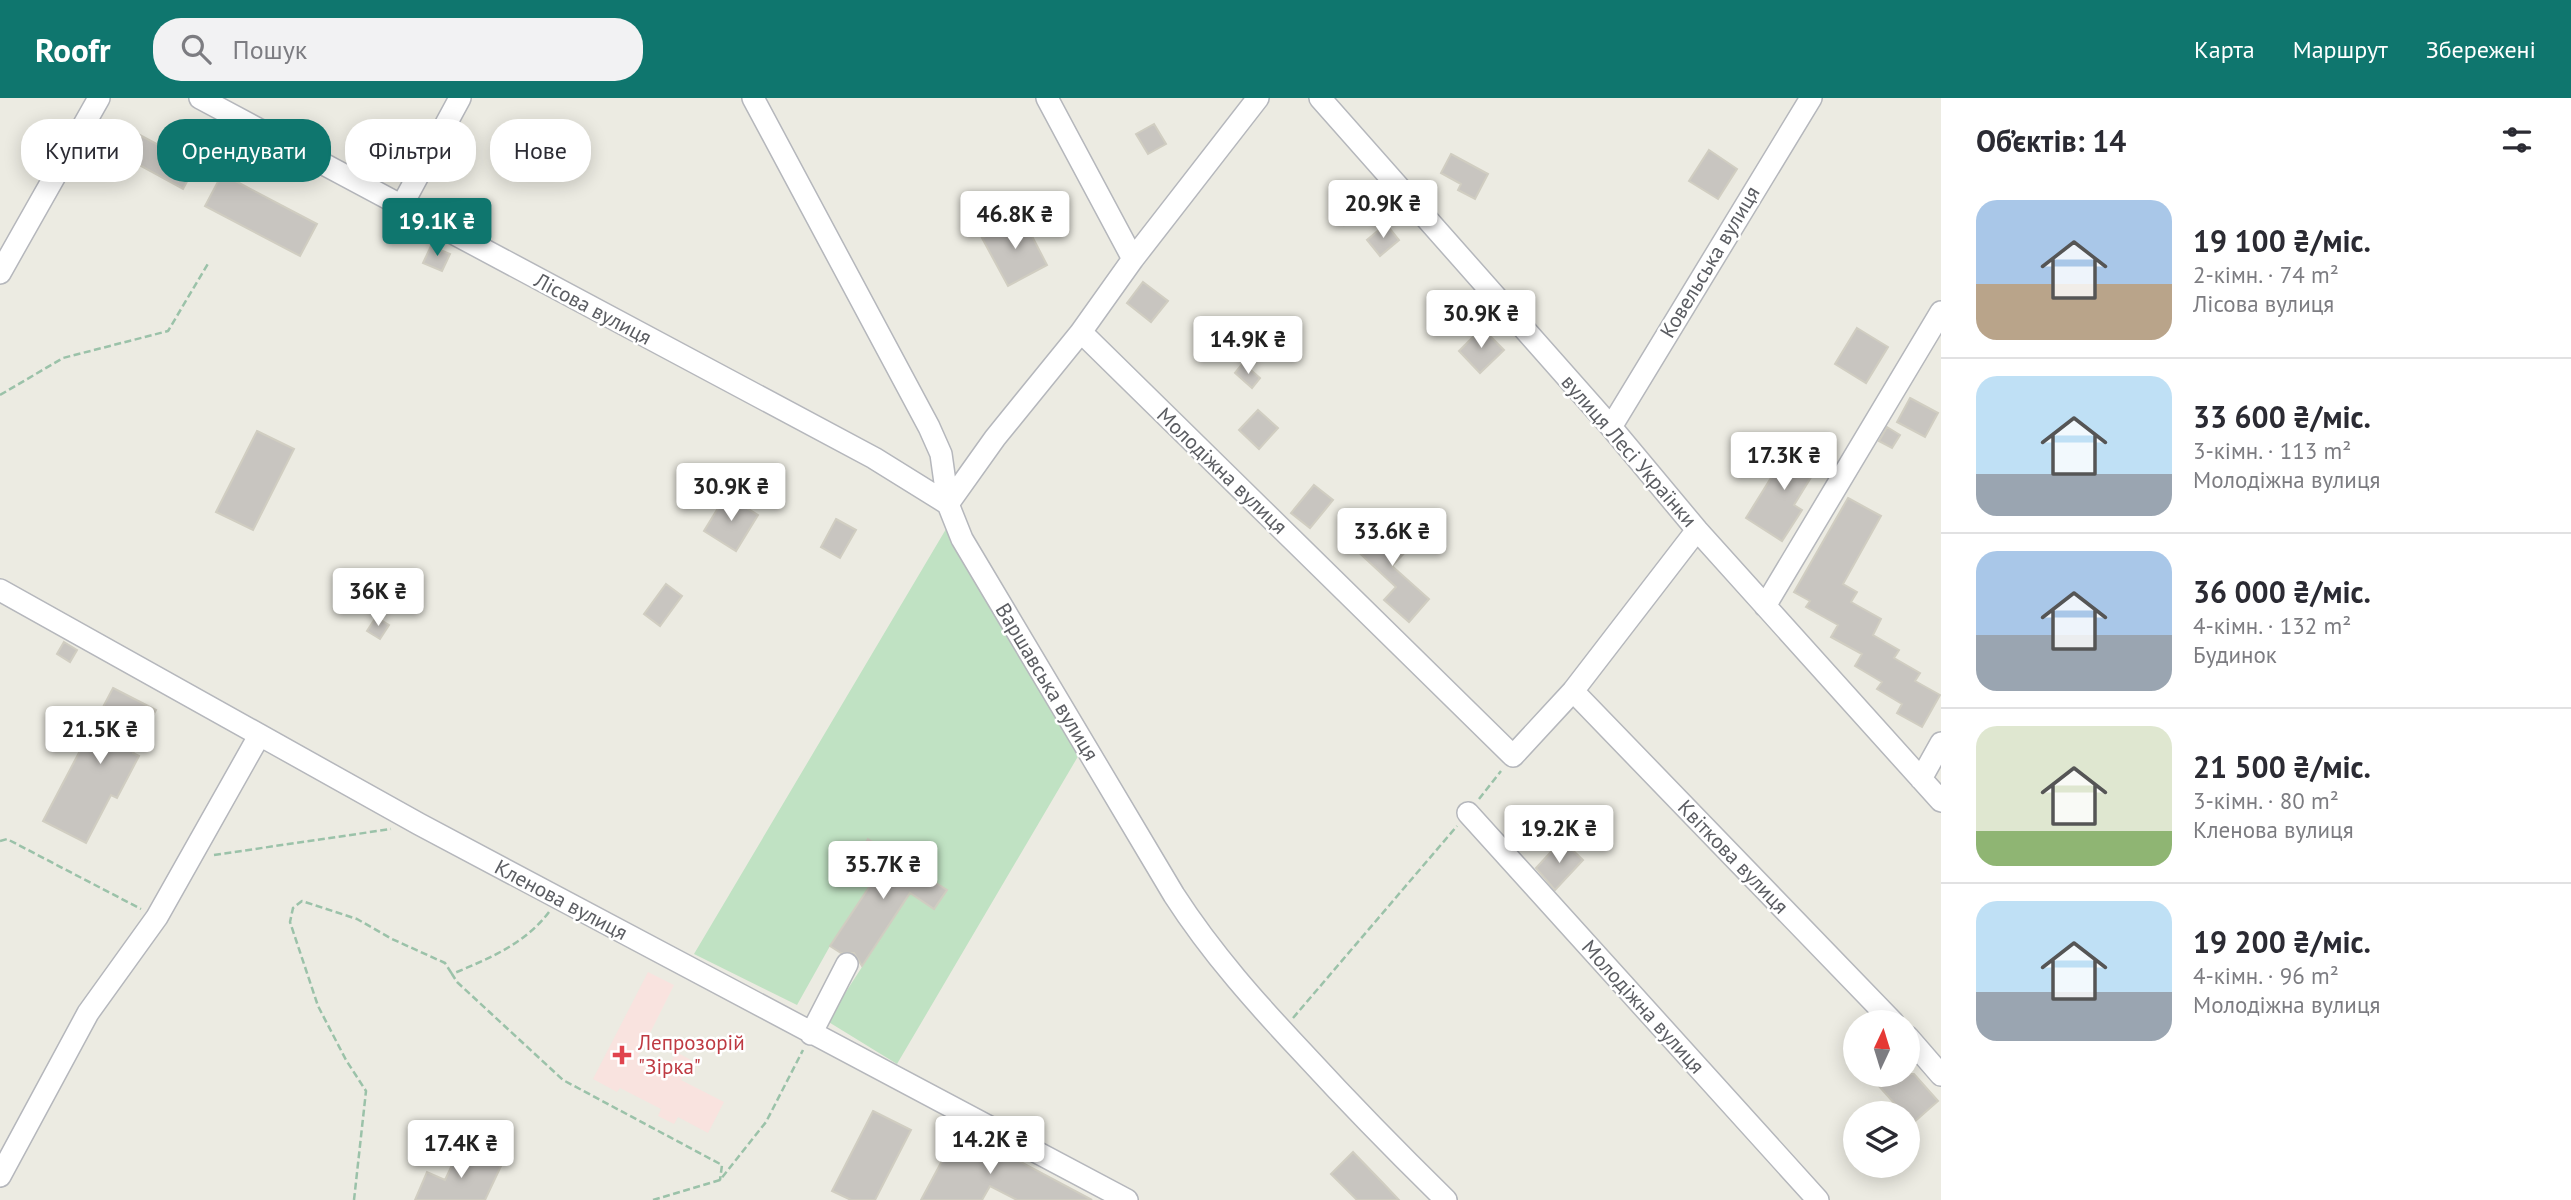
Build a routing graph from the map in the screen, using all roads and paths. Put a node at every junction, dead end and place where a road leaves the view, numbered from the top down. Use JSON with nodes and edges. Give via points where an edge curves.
{"nodes":[{"id":1,"x":99,"y":98,"type":"edge"},
{"id":2,"x":200,"y":98,"type":"edge"},
{"id":3,"x":460,"y":98,"type":"edge"},
{"id":4,"x":753,"y":98,"type":"edge"},
{"id":5,"x":1047,"y":98,"type":"edge"},
{"id":6,"x":1258,"y":98,"type":"edge"},
{"id":7,"x":1320,"y":98,"type":"edge"},
{"id":8,"x":1811,"y":98,"type":"edge"},
{"id":9,"x":401,"y":207,"type":"junction"},
{"id":10,"x":1133,"y":258,"type":"junction"},
{"id":11,"x":209,"y":262,"type":"dead end"},
{"id":12,"x":0,"y":273,"type":"edge"},
{"id":13,"x":1941,"y":312,"type":"edge"},
{"id":14,"x":1081,"y":332,"type":"junction"},
{"id":15,"x":0,"y":395,"type":"edge"},
{"id":16,"x":1611,"y":427,"type":"junction"},
{"id":17,"x":948,"y":504,"type":"junction"},
{"id":18,"x":1697,"y":530,"type":"junction"},
{"id":19,"x":0,"y":590,"type":"edge"},
{"id":20,"x":1765,"y":606,"type":"junction"},
{"id":21,"x":1573,"y":691,"type":"junction"},
{"id":22,"x":259,"y":736,"type":"junction"},
{"id":23,"x":1941,"y":743,"type":"edge"},
{"id":24,"x":1513,"y":756,"type":"junction"},
{"id":25,"x":1921,"y":779,"type":"junction"},
{"id":26,"x":1941,"y":801,"type":"edge"},
{"id":27,"x":1468,"y":813,"type":"junction"},
{"id":28,"x":419,"y":824,"type":"junction"},
{"id":29,"x":0,"y":841,"type":"edge"},
{"id":30,"x":190,"y":859,"type":"junction"},
{"id":31,"x":559,"y":899,"type":"junction"},
{"id":32,"x":157,"y":917,"type":"junction"},
{"id":33,"x":847,"y":964,"type":"dead end"},
{"id":34,"x":452,"y":974,"type":"junction"},
{"id":35,"x":1881,"y":1010,"type":"edge"},
{"id":36,"x":1282,"y":1031,"type":"junction"},
{"id":37,"x":811,"y":1034,"type":"junction"},
{"id":38,"x":1920,"y":1051,"type":"edge"},
{"id":39,"x":1941,"y":1075,"type":"edge"},
{"id":40,"x":0,"y":1176,"type":"edge"},
{"id":41,"x":720,"y":1180,"type":"junction"},
{"id":42,"x":354,"y":1200,"type":"edge"},
{"id":43,"x":653,"y":1200,"type":"edge"},
{"id":44,"x":1127,"y":1200,"type":"edge"},
{"id":45,"x":1446,"y":1200,"type":"edge"},
{"id":46,"x":1818,"y":1200,"type":"edge"}],
"edges":[{"from":1,"to":12,"type":"street"},
{"from":2,"to":9,"type":"street","name":"Лісова вулиця"},
{"from":3,"to":9,"type":"street"},
{"from":4,"to":17,"type":"street","name":"Варшавська вулиця","via":[[929,427],[945,467]]},
{"from":5,"to":10,"type":"street"},
{"from":6,"to":10,"type":"street"},
{"from":7,"to":16,"type":"street","name":"вулиця Лесі Українки"},
{"from":8,"to":16,"type":"street","name":"Ковельська вулиця"},
{"from":9,"to":17,"type":"street","name":"Лісова вулиця","via":[[874,458]]},
{"from":10,"to":14,"type":"street"},
{"from":11,"to":15,"type":"path","via":[[168,331],[63,358]]},
{"from":13,"to":20,"type":"street"},
{"from":14,"to":17,"type":"street"},
{"from":14,"to":24,"type":"street","name":"Молодіжна вулиця"},
{"from":16,"to":18,"type":"street","name":"вулиця Лесі Українки"},
{"from":17,"to":36,"type":"street","name":"Варшавська вулиця","via":[[967,549],[1180,904],[1210,948]]},
{"from":18,"to":20,"type":"street","name":"вулиця Лесі Українки"},
{"from":18,"to":21,"type":"street"},
{"from":19,"to":22,"type":"street","name":"Кленова вулиця"},
{"from":20,"to":25,"type":"street","name":"вулиця Лесі Українки"},
{"from":21,"to":24,"type":"street"},
{"from":21,"to":35,"type":"street","name":"Квіткова вулиця"},
{"from":22,"to":28,"type":"street","name":"Кленова вулиця"},
{"from":22,"to":30,"type":"street"},
{"from":23,"to":25,"type":"street"},
{"from":24,"to":27,"type":"path"},
{"from":25,"to":26,"type":"street","name":"вулиця Лесі Українки"},
{"from":27,"to":36,"type":"path"},
{"from":27,"to":46,"type":"street","name":"Молодіжна вулиця"},
{"from":28,"to":30,"type":"path"},
{"from":28,"to":31,"type":"street","name":"Кленова вулиця"},
{"from":29,"to":32,"type":"path","via":[[7,839]]},
{"from":30,"to":32,"type":"street"},
{"from":31,"to":34,"type":"path","via":[[522,940]]},
{"from":31,"to":37,"type":"street","name":"Кленова вулиця"},
{"from":32,"to":40,"type":"street","via":[[88,1013]]},
{"from":33,"to":37,"type":"street"},
{"from":34,"to":41,"type":"path","via":[[563,1080],[722,1165]]},
{"from":34,"to":42,"type":"path","via":[[445,963],[357,919],[302,901],[293,908],[290,922],[318,1006],[366,1091]]},
{"from":36,"to":45,"type":"street","name":"Варшавська вулиця"},
{"from":37,"to":41,"type":"path","via":[[766,1122]]},
{"from":37,"to":44,"type":"street","name":"Кленова вулиця"},
{"from":38,"to":39,"type":"street"},
{"from":41,"to":43,"type":"path"}]}
